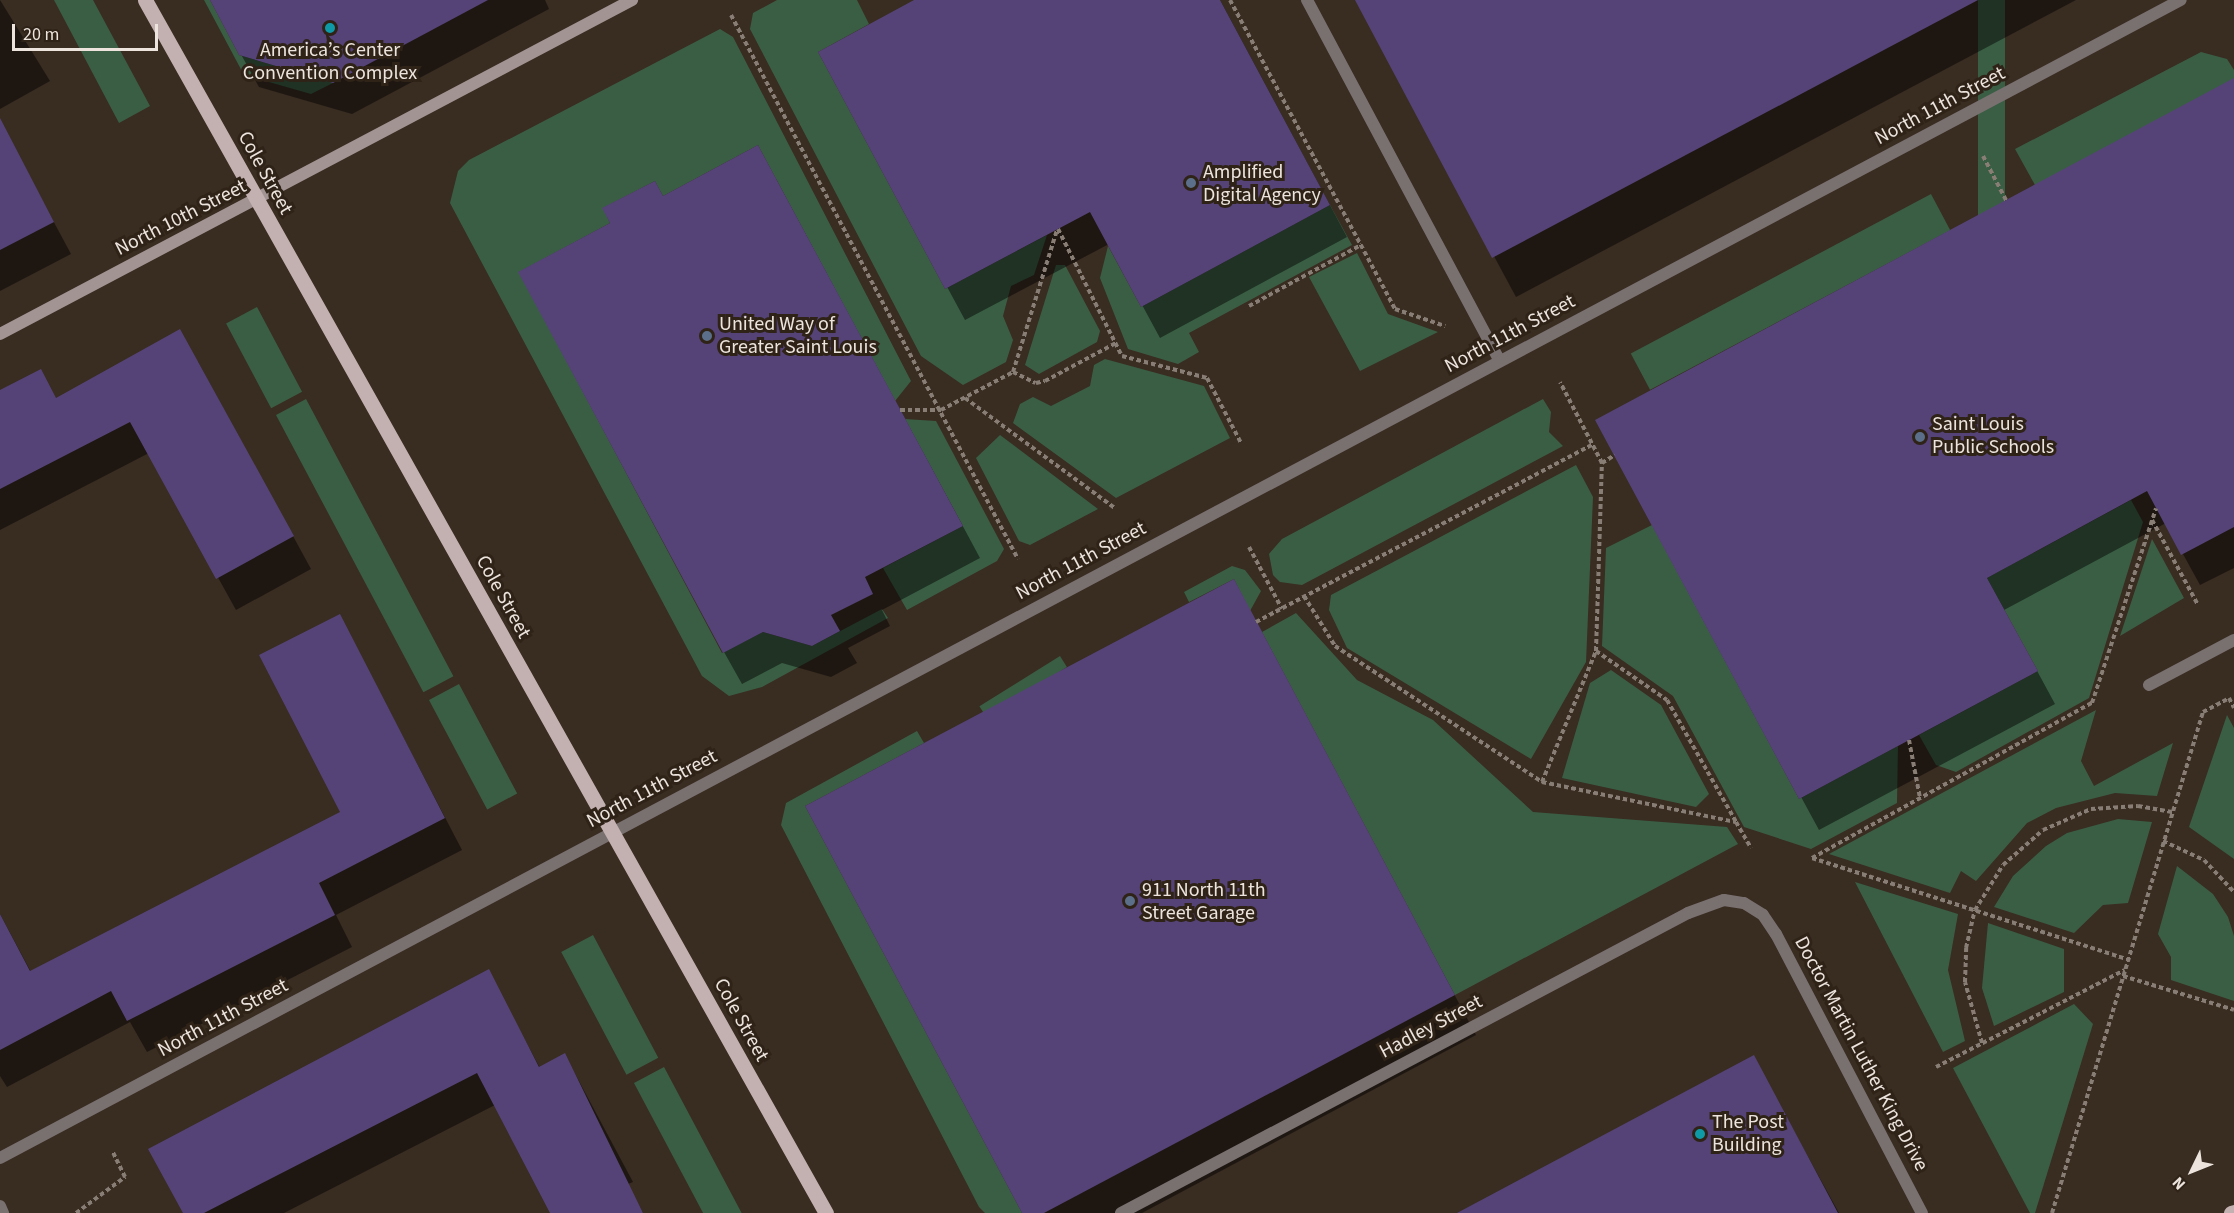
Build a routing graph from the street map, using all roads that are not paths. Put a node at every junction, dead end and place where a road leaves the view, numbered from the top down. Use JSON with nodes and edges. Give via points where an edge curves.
{"nodes":[{"id":1,"x":145,"y":0,"type":"edge"},
{"id":2,"x":632,"y":0,"type":"edge"},
{"id":3,"x":1307,"y":0,"type":"edge"},
{"id":4,"x":2181,"y":0,"type":"edge"},
{"id":5,"x":257,"y":201,"type":"junction"},
{"id":6,"x":0,"y":334,"type":"edge"},
{"id":7,"x":1500,"y":361,"type":"junction"},
{"id":8,"x":2234,"y":640,"type":"edge"},
{"id":9,"x":2149,"y":685,"type":"dead end"},
{"id":10,"x":611,"y":832,"type":"junction"},
{"id":11,"x":1763,"y":915,"type":"joint"},
{"id":12,"x":0,"y":1158,"type":"edge"},
{"id":13,"x":0,"y":1206,"type":"edge"},
{"id":14,"x":3,"y":1213,"type":"edge"},
{"id":15,"x":826,"y":1213,"type":"edge"},
{"id":16,"x":1121,"y":1213,"type":"edge"},
{"id":17,"x":1922,"y":1213,"type":"edge"}],
"edges":[{"from":1,"to":5,"type":"main road","name":"Cole Street"},
{"from":2,"to":5,"type":"street","name":"North 10th Street"},
{"from":3,"to":7,"type":"street"},
{"from":4,"to":7,"type":"street","name":"North 11th Street"},
{"from":5,"to":6,"type":"street","name":"North 10th Street"},
{"from":5,"to":10,"type":"main road","name":"Cole Street"},
{"from":7,"to":10,"type":"street","name":"North 11th Street"},
{"from":8,"to":9,"type":"street"},
{"from":10,"to":12,"type":"street","name":"North 11th Street"},
{"from":10,"to":15,"type":"main road","name":"Cole Street"},
{"from":11,"to":16,"type":"street","name":"Hadley Street","via":[[1744,903],[1706,904]]},
{"from":11,"to":17,"type":"street","name":"Doctor Martin Luther King Drive"},
{"from":13,"to":14,"type":"street"}]}
